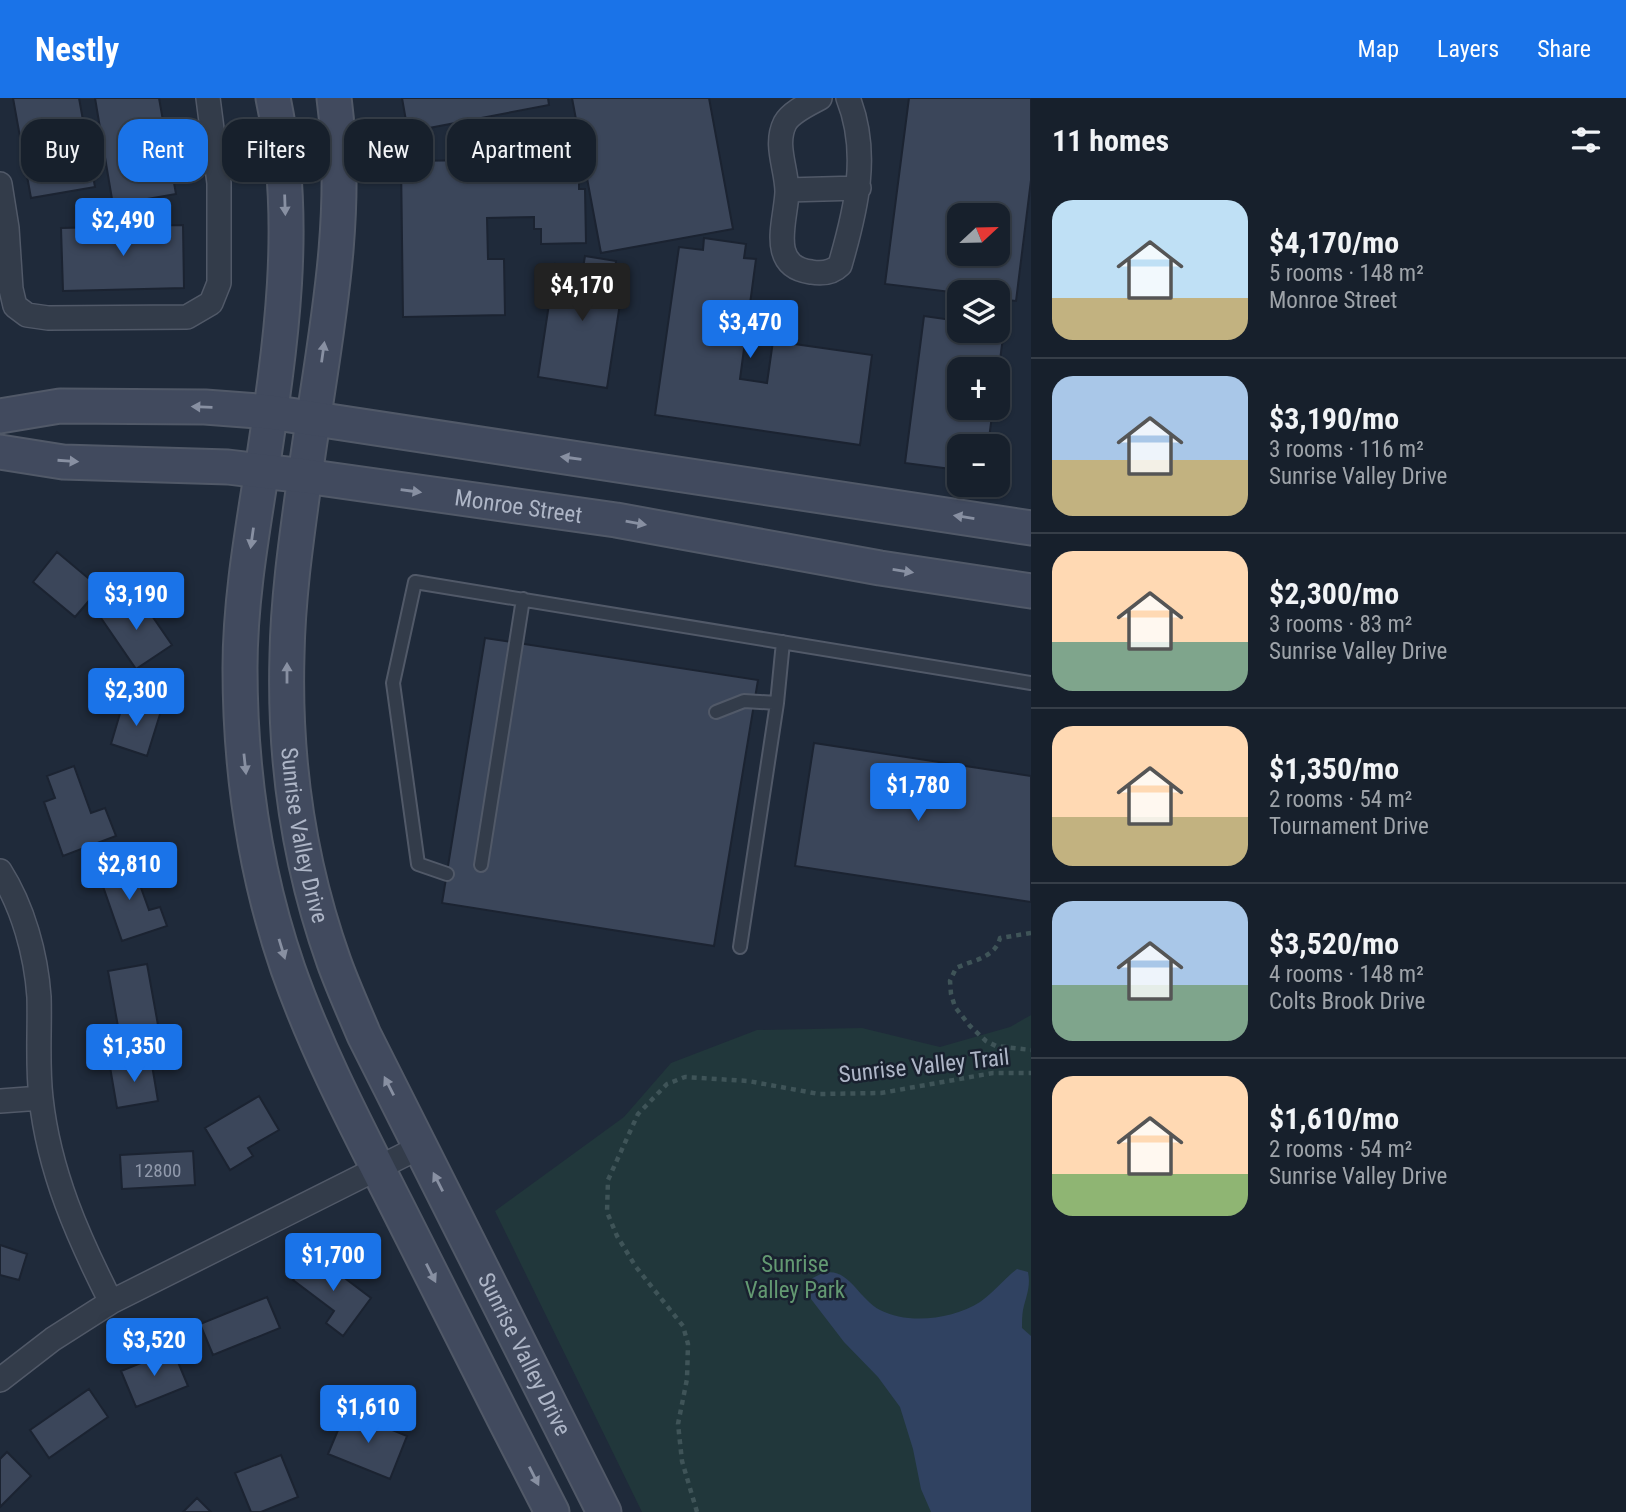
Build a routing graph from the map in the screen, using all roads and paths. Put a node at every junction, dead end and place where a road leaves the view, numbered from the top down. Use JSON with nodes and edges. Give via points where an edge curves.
{"nodes":[{"id":1,"x":208,"y":98,"type":"edge"},
{"id":2,"x":274,"y":98,"type":"edge"},
{"id":3,"x":334,"y":98,"type":"edge"},
{"id":4,"x":820,"y":98,"type":"edge"},
{"id":5,"x":848,"y":98,"type":"edge"},
{"id":6,"x":0,"y":184,"type":"edge"},
{"id":7,"x":859,"y":188,"type":"junction"},
{"id":8,"x":787,"y":190,"type":"junction"},
{"id":9,"x":270,"y":412,"type":"junction"},
{"id":10,"x":0,"y":416,"type":"edge"},
{"id":11,"x":314,"y":420,"type":"junction"},
{"id":12,"x":0,"y":452,"type":"edge"},
{"id":13,"x":261,"y":470,"type":"junction"},
{"id":14,"x":305,"y":476,"type":"junction"},
{"id":15,"x":1031,"y":528,"type":"edge"},
{"id":16,"x":1031,"y":591,"type":"edge"},
{"id":17,"x":523,"y":599,"type":"junction"},
{"id":18,"x":783,"y":642,"type":"junction"},
{"id":19,"x":1031,"y":682,"type":"edge"},
{"id":20,"x":777,"y":703,"type":"junction"},
{"id":21,"x":716,"y":712,"type":"dead end"},
{"id":22,"x":481,"y":865,"type":"dead end"},
{"id":23,"x":0,"y":871,"type":"edge"},
{"id":24,"x":447,"y":874,"type":"dead end"},
{"id":25,"x":1031,"y":933,"type":"edge"},
{"id":26,"x":740,"y":947,"type":"dead end"},
{"id":27,"x":1031,"y":1050,"type":"edge"},
{"id":28,"x":1031,"y":1073,"type":"edge"},
{"id":29,"x":41,"y":1098,"type":"junction"},
{"id":30,"x":0,"y":1101,"type":"edge"},
{"id":31,"x":420,"y":1147,"type":"junction"},
{"id":32,"x":378,"y":1169,"type":"junction"},
{"id":33,"x":111,"y":1303,"type":"junction"},
{"id":34,"x":0,"y":1380,"type":"edge"},
{"id":35,"x":551,"y":1512,"type":"edge"},
{"id":36,"x":604,"y":1512,"type":"edge"},
{"id":37,"x":697,"y":1512,"type":"edge"}],
"edges":[{"from":1,"to":6,"type":"street","via":[[219,183],[219,283],[211,303],[187,317],[27,315],[15,306],[11,289]]},
{"from":2,"to":9,"type":"main road","name":"Sunrise Valley Drive","one_way":true,"via":[[284,174],[286,254]]},
{"from":11,"to":3,"type":"main road","name":"Sunrise Valley Drive","one_way":true,"via":[[338,231]]},
{"from":4,"to":8,"type":"street","via":[[786,120],[783,128]]},
{"from":5,"to":7,"type":"street","via":[[857,130]]},
{"from":7,"to":8,"type":"street"},
{"from":7,"to":8,"type":"street","via":[[840,265],[834,271],[815,273],[801,271],[784,254],[781,241]]},
{"from":9,"to":10,"type":"main road","one_way":true,"via":[[60,406]]},
{"from":9,"to":11,"type":"main road"},
{"from":9,"to":13,"type":"main road","name":"Sunrise Valley Drive"},
{"from":11,"to":14,"type":"main road","name":"Sunrise Valley Drive"},
{"from":15,"to":11,"type":"main road","one_way":true},
{"from":12,"to":13,"type":"main road","name":"Monroe Street","one_way":true,"via":[[63,462]]},
{"from":13,"to":14,"type":"main road","name":"Monroe Street"},
{"from":13,"to":32,"type":"main road","name":"Sunrise Valley Drive","one_way":true,"via":[[240,667],[244,755],[255,842],[276,931],[304,1010]]},
{"from":14,"to":16,"type":"main road","name":"Monroe Street","one_way":true,"via":[[616,520]]},
{"from":31,"to":14,"type":"main road","name":"Sunrise Valley Drive","one_way":true,"via":[[335,964],[297,814],[288,729],[287,654]]},
{"from":17,"to":18,"type":"lane"},
{"from":17,"to":22,"type":"lane"},
{"from":17,"to":24,"type":"lane","via":[[415,582],[393,683],[418,864]]},
{"from":18,"to":19,"type":"lane"},
{"from":18,"to":20,"type":"lane"},
{"from":20,"to":21,"type":"lane","via":[[744,701]]},
{"from":20,"to":26,"type":"lane"},
{"from":23,"to":29,"type":"street","via":[[22,917],[34,960]]},
{"from":25,"to":27,"type":"path","via":[[1000,938],[988,955],[956,968],[950,981],[956,1007],[986,1041]]},
{"from":28,"to":37,"type":"path","name":"Sunrise Valley Trail","via":[[993,1073],[881,1093],[818,1094],[685,1076],[667,1084],[638,1114],[608,1180],[607,1212],[636,1267],[683,1326],[688,1344],[687,1379],[678,1424],[682,1461]]},
{"from":29,"to":30,"type":"street"},
{"from":29,"to":33,"type":"street","via":[[63,1196]]},
{"from":31,"to":32,"type":"street"},
{"from":36,"to":31,"type":"main road","name":"Sunrise Valley Drive","one_way":true},
{"from":32,"to":33,"type":"street"},
{"from":32,"to":35,"type":"main road","name":"Sunrise Valley Drive","one_way":true},
{"from":33,"to":34,"type":"street"}]}
